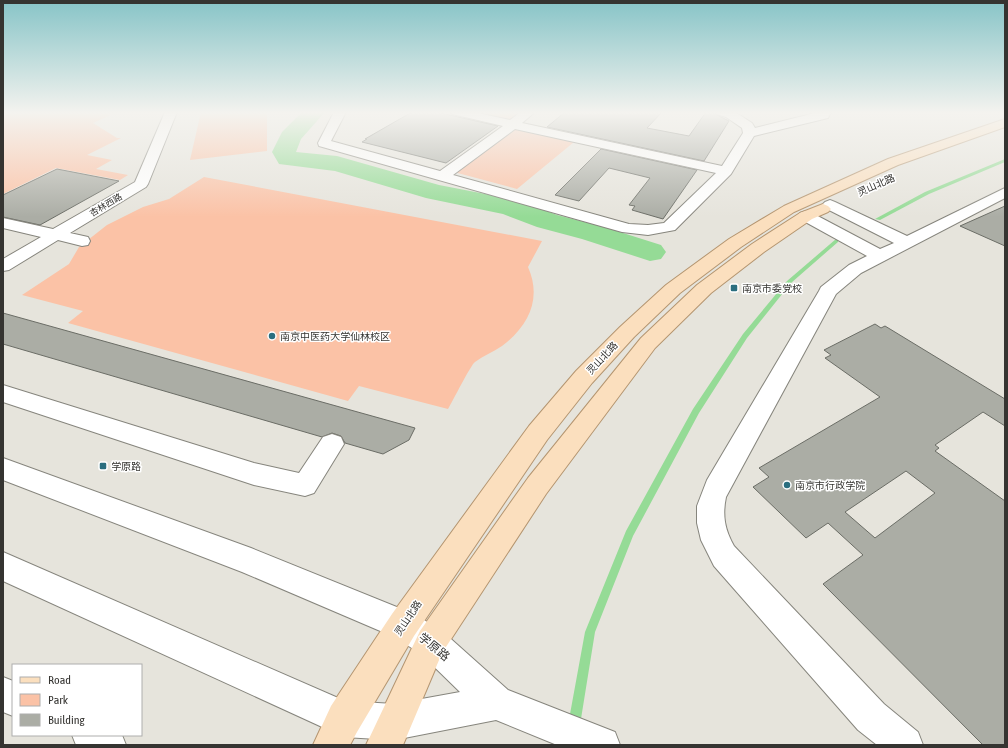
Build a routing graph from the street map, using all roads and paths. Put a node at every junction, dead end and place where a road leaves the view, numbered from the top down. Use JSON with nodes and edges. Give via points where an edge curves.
{"nodes":[{"id":1,"x":156,"y":147,"type":"edge"},
{"id":2,"x":338,"y":147,"type":"edge"},
{"id":3,"x":482,"y":147,"type":"edge"},
{"id":4,"x":613,"y":147,"type":"edge"},
{"id":5,"x":741,"y":147,"type":"edge"},
{"id":6,"x":936,"y":147,"type":"edge"},
{"id":7,"x":968,"y":147,"type":"edge"},
{"id":8,"x":726,"y":171,"type":"junction"},
{"id":9,"x":442,"y":177,"type":"junction"},
{"id":10,"x":1005,"y":192,"type":"edge"},
{"id":11,"x":830,"y":205,"type":"junction"},
{"id":12,"x":806,"y":216,"type":"junction"},
{"id":13,"x":3,"y":223,"type":"edge"},
{"id":14,"x":55,"y":235,"type":"junction"},
{"id":15,"x":82,"y":241,"type":"dead end"},
{"id":16,"x":908,"y":243,"type":"junction"},
{"id":17,"x":880,"y":256,"type":"junction"},
{"id":18,"x":3,"y":266,"type":"edge"},
{"id":19,"x":3,"y":393,"type":"edge"},
{"id":20,"x":332,"y":444,"type":"dead end"},
{"id":21,"x":3,"y":469,"type":"edge"},
{"id":22,"x":3,"y":566,"type":"edge"},
{"id":23,"x":403,"y":625,"type":"junction"},
{"id":24,"x":431,"y":642,"type":"junction"},
{"id":25,"x":3,"y":694,"type":"edge"},
{"id":26,"x":12,"y":698,"type":"edge"},
{"id":27,"x":496,"y":703,"type":"junction"},
{"id":28,"x":338,"y":732,"type":"edge"},
{"id":29,"x":389,"y":734,"type":"edge"},
{"id":30,"x":92,"y":736,"type":"edge"},
{"id":31,"x":108,"y":745,"type":"edge"},
{"id":32,"x":602,"y":745,"type":"edge"},
{"id":33,"x":905,"y":745,"type":"edge"}],
"edges":[{"from":1,"to":14,"type":"street","name":"杏林西路","via":[[141,184]]},
{"from":2,"to":9,"type":"street"},
{"from":3,"to":9,"type":"street"},
{"from":4,"to":8,"type":"street"},
{"from":5,"to":8,"type":"street"},
{"from":6,"to":23,"type":"main road","name":"灵山北路","via":[[893,162],[789,209],[735,243],[674,289],[627,332],[584,377],[538,433]]},
{"from":7,"to":11,"type":"main road","name":"灵山北路"},
{"from":8,"to":9,"type":"street","via":[[669,227],[648,230],[628,229]]},
{"from":10,"to":16,"type":"street"},
{"from":11,"to":12,"type":"main road","name":"灵山北路"},
{"from":11,"to":16,"type":"street"},
{"from":12,"to":17,"type":"street"},
{"from":12,"to":24,"type":"main road","name":"灵山北路","via":[[704,289],[648,343],[537,486]]},
{"from":13,"to":14,"type":"street"},
{"from":14,"to":15,"type":"street"},
{"from":14,"to":18,"type":"street","name":"杏林西路"},
{"from":16,"to":17,"type":"street"},
{"from":17,"to":33,"type":"street","via":[[855,269],[828,290],[716,488],[709,507],[709,518],[716,543],[724,556],[871,717]]},
{"from":19,"to":20,"type":"street","via":[[254,474],[305,485]]},
{"from":21,"to":23,"type":"street","name":"学原路","via":[[251,562]]},
{"from":22,"to":28,"type":"street"},
{"from":23,"to":24,"type":"street","name":"学原路"},
{"from":23,"to":28,"type":"main road","name":"灵山北路"},
{"from":24,"to":27,"type":"street","name":"学原路"},
{"from":24,"to":29,"type":"main road","name":"灵山北路"},
{"from":25,"to":26,"type":"street"},
{"from":27,"to":29,"type":"street"},
{"from":27,"to":32,"type":"street","name":"学原路"},
{"from":28,"to":29,"type":"street"},
{"from":30,"to":31,"type":"street"}]}
